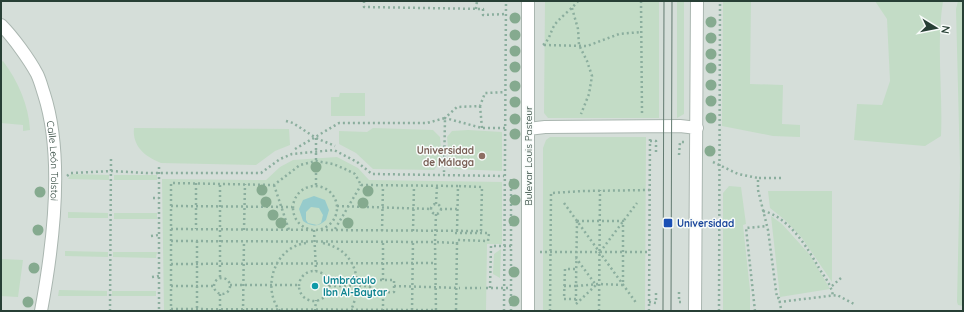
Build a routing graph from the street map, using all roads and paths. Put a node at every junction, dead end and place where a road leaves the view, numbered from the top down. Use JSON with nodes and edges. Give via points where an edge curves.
{"nodes":[{"id":1,"x":364,"y":1,"type":"edge"},
{"id":2,"x":477,"y":1,"type":"edge"},
{"id":3,"x":506,"y":1,"type":"edge"},
{"id":4,"x":528,"y":1,"type":"edge"},
{"id":5,"x":578,"y":1,"type":"edge"},
{"id":6,"x":641,"y":1,"type":"edge"},
{"id":7,"x":697,"y":1,"type":"edge"},
{"id":8,"x":720,"y":1,"type":"edge"},
{"id":9,"x":572,"y":8,"type":"junction"},
{"id":10,"x":476,"y":9,"type":"junction"},
{"id":11,"x":506,"y":14,"type":"junction"},
{"id":12,"x":1,"y":25,"type":"edge"},
{"id":13,"x":641,"y":32,"type":"junction"},
{"id":14,"x":579,"y":45,"type":"junction"},
{"id":15,"x":505,"y":92,"type":"junction"},
{"id":16,"x":480,"y":106,"type":"junction"},
{"id":17,"x":445,"y":118,"type":"junction"},
{"id":18,"x":580,"y":118,"type":"dead end"},
{"id":19,"x":642,"y":120,"type":"dead end"},
{"id":20,"x":286,"y":121,"type":"dead end"},
{"id":21,"x":482,"y":128,"type":"junction"},
{"id":22,"x":505,"y":128,"type":"junction"},
{"id":23,"x":696,"y":128,"type":"junction"},
{"id":24,"x":528,"y":129,"type":"junction"},
{"id":25,"x":650,"y":133,"type":"dead end"},
{"id":26,"x":316,"y":138,"type":"junction"},
{"id":27,"x":650,"y":141,"type":"junction"},
{"id":28,"x":685,"y":142,"type":"dead end"},
{"id":29,"x":335,"y":146,"type":"dead end"},
{"id":30,"x":295,"y":149,"type":"dead end"},
{"id":31,"x":316,"y":152,"type":"junction"},
{"id":32,"x":656,"y":154,"type":"dead end"},
{"id":33,"x":679,"y":155,"type":"dead end"},
{"id":34,"x":111,"y":158,"type":"dead end"},
{"id":35,"x":316,"y":161,"type":"junction"},
{"id":36,"x":713,"y":162,"type":"dead end"},
{"id":37,"x":719,"y":166,"type":"junction"},
{"id":38,"x":159,"y":167,"type":"dead end"},
{"id":39,"x":111,"y":171,"type":"junction"},
{"id":40,"x":159,"y":172,"type":"junction"},
{"id":41,"x":444,"y":172,"type":"dead end"},
{"id":42,"x":504,"y":176,"type":"junction"},
{"id":43,"x":510,"y":178,"type":"dead end"},
{"id":44,"x":758,"y":178,"type":"junction"},
{"id":45,"x":781,"y":178,"type":"dead end"},
{"id":46,"x":65,"y":182,"type":"dead end"},
{"id":47,"x":196,"y":183,"type":"junction"},
{"id":48,"x":220,"y":184,"type":"junction"},
{"id":49,"x":245,"y":184,"type":"junction"},
{"id":50,"x":274,"y":185,"type":"junction"},
{"id":51,"x":316,"y":185,"type":"junction"},
{"id":52,"x":361,"y":185,"type":"junction"},
{"id":53,"x":383,"y":186,"type":"junction"},
{"id":54,"x":414,"y":186,"type":"junction"},
{"id":55,"x":437,"y":186,"type":"junction"},
{"id":56,"x":458,"y":186,"type":"junction"},
{"id":57,"x":600,"y":190,"type":"junction"},
{"id":58,"x":650,"y":190,"type":"junction"},
{"id":59,"x":153,"y":198,"type":"dead end"},
{"id":60,"x":159,"y":198,"type":"junction"},
{"id":61,"x":564,"y":203,"type":"dead end"},
{"id":62,"x":637,"y":203,"type":"dead end"},
{"id":63,"x":436,"y":204,"type":"junction"},
{"id":64,"x":171,"y":206,"type":"junction"},
{"id":65,"x":196,"y":206,"type":"junction"},
{"id":66,"x":220,"y":206,"type":"junction"},
{"id":67,"x":245,"y":206,"type":"junction"},
{"id":68,"x":337,"y":206,"type":"junction"},
{"id":69,"x":349,"y":206,"type":"junction"},
{"id":70,"x":293,"y":207,"type":"junction"},
{"id":71,"x":282,"y":208,"type":"junction"},
{"id":72,"x":383,"y":208,"type":"junction"},
{"id":73,"x":413,"y":209,"type":"junction"},
{"id":74,"x":440,"y":209,"type":"junction"},
{"id":75,"x":457,"y":209,"type":"junction"},
{"id":76,"x":431,"y":210,"type":"junction"},
{"id":77,"x":763,"y":211,"type":"junction"},
{"id":78,"x":436,"y":214,"type":"junction"},
{"id":79,"x":577,"y":221,"type":"junction"},
{"id":80,"x":623,"y":221,"type":"junction"},
{"id":81,"x":600,"y":222,"type":"junction"},
{"id":82,"x":767,"y":226,"type":"junction"},
{"id":83,"x":171,"y":229,"type":"junction"},
{"id":84,"x":196,"y":229,"type":"junction"},
{"id":85,"x":220,"y":230,"type":"junction"},
{"id":86,"x":244,"y":230,"type":"junction"},
{"id":87,"x":289,"y":230,"type":"junction"},
{"id":88,"x":314,"y":230,"type":"junction"},
{"id":89,"x":335,"y":230,"type":"junction"},
{"id":90,"x":382,"y":231,"type":"junction"},
{"id":91,"x":413,"y":231,"type":"junction"},
{"id":92,"x":435,"y":231,"type":"junction"},
{"id":93,"x":440,"y":231,"type":"junction"},
{"id":94,"x":457,"y":231,"type":"junction"},
{"id":95,"x":159,"y":235,"type":"junction"},
{"id":96,"x":151,"y":236,"type":"dead end"},
{"id":97,"x":170,"y":241,"type":"junction"},
{"id":98,"x":197,"y":241,"type":"junction"},
{"id":99,"x":220,"y":241,"type":"junction"},
{"id":100,"x":244,"y":241,"type":"junction"},
{"id":101,"x":314,"y":242,"type":"junction"},
{"id":102,"x":383,"y":242,"type":"junction"},
{"id":103,"x":413,"y":242,"type":"junction"},
{"id":104,"x":434,"y":242,"type":"junction"},
{"id":105,"x":457,"y":243,"type":"junction"},
{"id":106,"x":505,"y":246,"type":"junction"},
{"id":107,"x":511,"y":246,"type":"junction"},
{"id":108,"x":539,"y":252,"type":"dead end"},
{"id":109,"x":551,"y":252,"type":"junction"},
{"id":110,"x":600,"y":252,"type":"junction"},
{"id":111,"x":649,"y":252,"type":"junction"},
{"id":112,"x":577,"y":253,"type":"junction"},
{"id":113,"x":623,"y":253,"type":"junction"},
{"id":114,"x":576,"y":257,"type":"junction"},
{"id":115,"x":352,"y":262,"type":"junction"},
{"id":116,"x":413,"y":262,"type":"junction"},
{"id":117,"x":244,"y":263,"type":"junction"},
{"id":118,"x":277,"y":263,"type":"junction"},
{"id":119,"x":316,"y":263,"type":"junction"},
{"id":120,"x":383,"y":263,"type":"junction"},
{"id":121,"x":436,"y":263,"type":"junction"},
{"id":122,"x":171,"y":264,"type":"junction"},
{"id":123,"x":197,"y":264,"type":"junction"},
{"id":124,"x":220,"y":264,"type":"junction"},
{"id":125,"x":576,"y":269,"type":"junction"},
{"id":126,"x":316,"y":271,"type":"junction"},
{"id":127,"x":152,"y":276,"type":"dead end"},
{"id":128,"x":159,"y":276,"type":"junction"},
{"id":129,"x":220,"y":277,"type":"junction"},
{"id":130,"x":841,"y":278,"type":"dead end"},
{"id":131,"x":383,"y":280,"type":"junction"},
{"id":132,"x":230,"y":285,"type":"junction"},
{"id":133,"x":299,"y":285,"type":"junction"},
{"id":134,"x":598,"y":285,"type":"junction"},
{"id":135,"x":623,"y":285,"type":"junction"},
{"id":136,"x":171,"y":286,"type":"junction"},
{"id":137,"x":198,"y":286,"type":"junction"},
{"id":138,"x":214,"y":286,"type":"junction"},
{"id":139,"x":244,"y":286,"type":"junction"},
{"id":140,"x":271,"y":286,"type":"junction"},
{"id":141,"x":329,"y":286,"type":"junction"},
{"id":142,"x":358,"y":286,"type":"junction"},
{"id":143,"x":370,"y":286,"type":"junction"},
{"id":144,"x":394,"y":286,"type":"junction"},
{"id":145,"x":413,"y":286,"type":"junction"},
{"id":146,"x":564,"y":286,"type":"junction"},
{"id":147,"x":576,"y":286,"type":"junction"},
{"id":148,"x":832,"y":286,"type":"junction"},
{"id":149,"x":436,"y":287,"type":"junction"},
{"id":150,"x":458,"y":288,"type":"junction"},
{"id":151,"x":465,"y":288,"type":"dead end"},
{"id":152,"x":481,"y":288,"type":"dead end"},
{"id":153,"x":486,"y":288,"type":"dead end"},
{"id":154,"x":490,"y":288,"type":"junction"},
{"id":155,"x":504,"y":288,"type":"junction"},
{"id":156,"x":511,"y":288,"type":"junction"},
{"id":157,"x":383,"y":292,"type":"junction"},
{"id":158,"x":656,"y":292,"type":"dead end"},
{"id":159,"x":679,"y":292,"type":"dead end"},
{"id":160,"x":220,"y":294,"type":"junction"},
{"id":161,"x":833,"y":296,"type":"junction"},
{"id":162,"x":576,"y":299,"type":"junction"},
{"id":163,"x":316,"y":300,"type":"junction"},
{"id":164,"x":649,"y":302,"type":"junction"},
{"id":165,"x":685,"y":302,"type":"dead end"},
{"id":166,"x":779,"y":302,"type":"junction"},
{"id":167,"x":637,"y":304,"type":"dead end"},
{"id":168,"x":854,"y":304,"type":"dead end"},
{"id":169,"x":781,"y":309,"type":"dead end"},
{"id":170,"x":171,"y":310,"type":"edge"},
{"id":171,"x":197,"y":310,"type":"edge"},
{"id":172,"x":220,"y":310,"type":"edge"},
{"id":173,"x":243,"y":310,"type":"edge"},
{"id":174,"x":279,"y":310,"type":"edge"},
{"id":175,"x":315,"y":310,"type":"edge"},
{"id":176,"x":350,"y":310,"type":"edge"},
{"id":177,"x":383,"y":310,"type":"edge"},
{"id":178,"x":412,"y":310,"type":"edge"},
{"id":179,"x":436,"y":310,"type":"edge"},
{"id":180,"x":41,"y":311,"type":"edge"},
{"id":181,"x":110,"y":311,"type":"edge"},
{"id":182,"x":159,"y":311,"type":"edge"},
{"id":183,"x":456,"y":311,"type":"edge"},
{"id":184,"x":504,"y":311,"type":"edge"},
{"id":185,"x":510,"y":311,"type":"edge"},
{"id":186,"x":528,"y":311,"type":"edge"},
{"id":187,"x":550,"y":311,"type":"edge"},
{"id":188,"x":599,"y":311,"type":"edge"},
{"id":189,"x":649,"y":311,"type":"edge"},
{"id":190,"x":696,"y":311,"type":"edge"},
{"id":191,"x":719,"y":311,"type":"edge"},
{"id":192,"x":755,"y":311,"type":"edge"}],
"edges":[{"from":1,"to":10,"type":"path","via":[[364,7]]},
{"from":2,"to":10,"type":"path"},
{"from":3,"to":11,"type":"path"},
{"from":4,"to":24,"type":"street","name":"Bulevar Louis Pasteur"},
{"from":5,"to":9,"type":"path"},
{"from":6,"to":13,"type":"path"},
{"from":7,"to":23,"type":"street"},
{"from":8,"to":37,"type":"path"},
{"from":9,"to":14,"type":"path"},
{"from":9,"to":14,"type":"path","via":[[557,23],[543,45]]},
{"from":10,"to":11,"type":"path","via":[[483,9],[483,15]]},
{"from":11,"to":15,"type":"path"},
{"from":12,"to":180,"type":"street","name":"Calle León Tolstoi","via":[[38,74],[52,130],[53,235]]},
{"from":13,"to":14,"type":"path","via":[[619,34],[587,46]]},
{"from":13,"to":19,"type":"path"},
{"from":14,"to":18,"type":"path","via":[[592,76],[589,94]]},
{"from":15,"to":16,"type":"path","via":[[485,93]]},
{"from":15,"to":22,"type":"path"},
{"from":16,"to":17,"type":"path","via":[[457,107]]},
{"from":16,"to":21,"type":"path"},
{"from":17,"to":21,"type":"path"},
{"from":17,"to":26,"type":"path","via":[[427,123],[338,123]]},
{"from":17,"to":41,"type":"path"},
{"from":20,"to":26,"type":"path"},
{"from":21,"to":22,"type":"path"},
{"from":22,"to":42,"type":"path"},
{"from":23,"to":24,"type":"street","via":[[680,126]]},
{"from":23,"to":190,"type":"street"},
{"from":24,"to":186,"type":"street","name":"Bulevar Louis Pasteur"},
{"from":25,"to":27,"type":"path"},
{"from":26,"to":29,"type":"path"},
{"from":26,"to":30,"type":"path"},
{"from":26,"to":31,"type":"path"},
{"from":27,"to":32,"type":"path","via":[[656,141]]},
{"from":27,"to":58,"type":"path"},
{"from":28,"to":33,"type":"path","via":[[680,142]]},
{"from":31,"to":35,"type":"path"},
{"from":31,"to":40,"type":"path","via":[[292,154],[280,159],[261,173]]},
{"from":31,"to":42,"type":"path","via":[[334,150],[357,162],[372,174]]},
{"from":34,"to":39,"type":"path"},
{"from":35,"to":50,"type":"path","via":[[300,166]]},
{"from":35,"to":51,"type":"path"},
{"from":35,"to":52,"type":"path","via":[[333,164],[355,174]]},
{"from":36,"to":37,"type":"path"},
{"from":37,"to":44,"type":"path","via":[[738,174]]},
{"from":37,"to":191,"type":"path"},
{"from":38,"to":40,"type":"path"},
{"from":39,"to":40,"type":"path"},
{"from":39,"to":46,"type":"path","via":[[71,173],[67,175]]},
{"from":39,"to":181,"type":"path"},
{"from":40,"to":60,"type":"path"},
{"from":42,"to":106,"type":"path"},
{"from":43,"to":107,"type":"path"},
{"from":44,"to":45,"type":"path"},
{"from":44,"to":77,"type":"path"},
{"from":47,"to":48,"type":"path"},
{"from":47,"to":64,"type":"path","via":[[171,183]]},
{"from":47,"to":65,"type":"path"},
{"from":48,"to":49,"type":"path"},
{"from":48,"to":66,"type":"path"},
{"from":49,"to":50,"type":"path"},
{"from":49,"to":67,"type":"path"},
{"from":50,"to":71,"type":"path"},
{"from":51,"to":68,"type":"path","via":[[332,193]]},
{"from":51,"to":70,"type":"path","via":[[298,192]]},
{"from":52,"to":53,"type":"path"},
{"from":52,"to":69,"type":"path"},
{"from":53,"to":54,"type":"path"},
{"from":53,"to":72,"type":"path"},
{"from":54,"to":55,"type":"path"},
{"from":54,"to":73,"type":"path"},
{"from":55,"to":56,"type":"path"},
{"from":55,"to":63,"type":"path"},
{"from":56,"to":75,"type":"path"},
{"from":56,"to":94,"type":"path","via":[[482,187],[481,231]]},
{"from":57,"to":58,"type":"path"},
{"from":57,"to":81,"type":"path"},
{"from":57,"to":109,"type":"path","via":[[551,193]]},
{"from":58,"to":111,"type":"path"},
{"from":59,"to":60,"type":"path"},
{"from":60,"to":95,"type":"path"},
{"from":61,"to":79,"type":"path"},
{"from":62,"to":80,"type":"path"},
{"from":63,"to":74,"type":"path"},
{"from":63,"to":76,"type":"path"},
{"from":64,"to":65,"type":"path"},
{"from":64,"to":83,"type":"path"},
{"from":65,"to":66,"type":"path"},
{"from":65,"to":84,"type":"path"},
{"from":66,"to":67,"type":"path"},
{"from":66,"to":85,"type":"path"},
{"from":67,"to":71,"type":"path"},
{"from":67,"to":86,"type":"path"},
{"from":68,"to":69,"type":"path"},
{"from":68,"to":88,"type":"path","via":[[333,220],[328,226]]},
{"from":69,"to":72,"type":"path"},
{"from":69,"to":89,"type":"path"},
{"from":70,"to":71,"type":"path"},
{"from":70,"to":88,"type":"path","via":[[296,220]]},
{"from":71,"to":87,"type":"path"},
{"from":72,"to":73,"type":"path"},
{"from":72,"to":90,"type":"path"},
{"from":73,"to":76,"type":"path"},
{"from":73,"to":91,"type":"path"},
{"from":74,"to":75,"type":"path"},
{"from":74,"to":78,"type":"path"},
{"from":75,"to":94,"type":"path"},
{"from":76,"to":78,"type":"path"},
{"from":77,"to":82,"type":"path"},
{"from":77,"to":148,"type":"path","via":[[770,212],[785,223],[802,241]]},
{"from":78,"to":92,"type":"path"},
{"from":79,"to":81,"type":"path"},
{"from":79,"to":110,"type":"path"},
{"from":79,"to":112,"type":"path"},
{"from":80,"to":81,"type":"path"},
{"from":80,"to":110,"type":"path"},
{"from":80,"to":113,"type":"path"},
{"from":81,"to":110,"type":"path"},
{"from":82,"to":166,"type":"path"},
{"from":82,"to":192,"type":"path","via":[[746,228]]},
{"from":83,"to":84,"type":"path"},
{"from":83,"to":97,"type":"path"},
{"from":84,"to":85,"type":"path"},
{"from":85,"to":86,"type":"path"},
{"from":85,"to":99,"type":"path"},
{"from":86,"to":87,"type":"path"},
{"from":87,"to":88,"type":"path"},
{"from":88,"to":89,"type":"path"},
{"from":88,"to":101,"type":"path"},
{"from":89,"to":90,"type":"path"},
{"from":90,"to":91,"type":"path"},
{"from":91,"to":92,"type":"path"},
{"from":92,"to":93,"type":"path"},
{"from":92,"to":104,"type":"path"},
{"from":93,"to":94,"type":"path"},
{"from":93,"to":105,"type":"path","via":[[489,233],[488,241],[457,240]]},
{"from":95,"to":96,"type":"path"},
{"from":95,"to":128,"type":"path"},
{"from":97,"to":98,"type":"path"},
{"from":97,"to":122,"type":"path"},
{"from":98,"to":99,"type":"path"},
{"from":98,"to":123,"type":"path"},
{"from":99,"to":100,"type":"path"},
{"from":99,"to":124,"type":"path"},
{"from":100,"to":101,"type":"path"},
{"from":100,"to":117,"type":"path"},
{"from":101,"to":102,"type":"path"},
{"from":101,"to":115,"type":"path","via":[[336,247]]},
{"from":101,"to":118,"type":"path","via":[[303,243],[293,248]]},
{"from":101,"to":119,"type":"path"},
{"from":102,"to":103,"type":"path"},
{"from":102,"to":120,"type":"path"},
{"from":103,"to":104,"type":"path"},
{"from":103,"to":116,"type":"path"},
{"from":104,"to":105,"type":"path"},
{"from":104,"to":121,"type":"path"},
{"from":105,"to":150,"type":"path"},
{"from":106,"to":107,"type":"path"},
{"from":106,"to":154,"type":"path","via":[[491,246]]},
{"from":106,"to":155,"type":"path"},
{"from":107,"to":156,"type":"path"},
{"from":108,"to":109,"type":"path"},
{"from":109,"to":112,"type":"path"},
{"from":109,"to":187,"type":"path"},
{"from":110,"to":112,"type":"path"},
{"from":110,"to":113,"type":"path"},
{"from":110,"to":134,"type":"path"},
{"from":110,"to":135,"type":"path"},
{"from":111,"to":113,"type":"path"},
{"from":111,"to":164,"type":"path"},
{"from":112,"to":114,"type":"path"},
{"from":113,"to":135,"type":"path"},
{"from":114,"to":125,"type":"path"},
{"from":114,"to":134,"type":"path"},
{"from":115,"to":119,"type":"path"},
{"from":115,"to":120,"type":"path"},
{"from":115,"to":142,"type":"path"},
{"from":116,"to":120,"type":"path"},
{"from":116,"to":121,"type":"path"},
{"from":116,"to":145,"type":"path"},
{"from":117,"to":118,"type":"path"},
{"from":117,"to":124,"type":"path"},
{"from":117,"to":139,"type":"path"},
{"from":118,"to":119,"type":"path"},
{"from":118,"to":140,"type":"path"},
{"from":119,"to":126,"type":"path"},
{"from":120,"to":131,"type":"path"},
{"from":121,"to":149,"type":"path"},
{"from":122,"to":123,"type":"path"},
{"from":122,"to":136,"type":"path"},
{"from":123,"to":124,"type":"path"},
{"from":123,"to":137,"type":"path"},
{"from":124,"to":129,"type":"path"},
{"from":125,"to":146,"type":"path","via":[[565,270]]},
{"from":125,"to":147,"type":"path"},
{"from":126,"to":133,"type":"path","via":[[306,273]]},
{"from":126,"to":141,"type":"path","via":[[325,276]]},
{"from":127,"to":128,"type":"path"},
{"from":128,"to":182,"type":"path"},
{"from":129,"to":132,"type":"path","via":[[227,279]]},
{"from":129,"to":138,"type":"path"},
{"from":130,"to":148,"type":"path"},
{"from":131,"to":143,"type":"path","via":[[370,280]]},
{"from":131,"to":144,"type":"path","via":[[394,280]]},
{"from":132,"to":139,"type":"path"},
{"from":132,"to":160,"type":"path","via":[[227,293]]},
{"from":133,"to":140,"type":"path"},
{"from":133,"to":163,"type":"path","via":[[302,295]]},
{"from":134,"to":135,"type":"path"},
{"from":134,"to":147,"type":"path"},
{"from":134,"to":162,"type":"path","via":[[576,304]]},
{"from":134,"to":188,"type":"path"},
{"from":135,"to":167,"type":"path"},
{"from":136,"to":137,"type":"path"},
{"from":136,"to":170,"type":"path"},
{"from":137,"to":138,"type":"path"},
{"from":137,"to":171,"type":"path"},
{"from":138,"to":160,"type":"path"},
{"from":139,"to":140,"type":"path"},
{"from":139,"to":173,"type":"path"},
{"from":140,"to":174,"type":"path","via":[[273,299]]},
{"from":141,"to":142,"type":"path"},
{"from":141,"to":163,"type":"path","via":[[325,296]]},
{"from":142,"to":143,"type":"path"},
{"from":142,"to":176,"type":"path"},
{"from":143,"to":157,"type":"path","via":[[370,293]]},
{"from":144,"to":145,"type":"path"},
{"from":144,"to":157,"type":"path","via":[[394,292]]},
{"from":145,"to":149,"type":"path"},
{"from":145,"to":178,"type":"path"},
{"from":146,"to":147,"type":"path"},
{"from":146,"to":162,"type":"path","via":[[564,299]]},
{"from":147,"to":162,"type":"path"},
{"from":148,"to":161,"type":"path"},
{"from":149,"to":150,"type":"path"},
{"from":149,"to":179,"type":"path"},
{"from":150,"to":183,"type":"path"},
{"from":151,"to":152,"type":"path"},
{"from":153,"to":154,"type":"path"},
{"from":154,"to":155,"type":"path"},
{"from":155,"to":156,"type":"path"},
{"from":155,"to":184,"type":"path"},
{"from":156,"to":185,"type":"path"},
{"from":157,"to":177,"type":"path"},
{"from":158,"to":164,"type":"path","via":[[656,303]]},
{"from":159,"to":165,"type":"path","via":[[679,302]]},
{"from":160,"to":172,"type":"path"},
{"from":161,"to":166,"type":"path"},
{"from":161,"to":168,"type":"path","via":[[837,295]]},
{"from":163,"to":175,"type":"path"},
{"from":164,"to":189,"type":"path"},
{"from":166,"to":169,"type":"path"},
{"from":170,"to":171,"type":"path"},
{"from":171,"to":172,"type":"path"},
{"from":172,"to":173,"type":"path"},
{"from":173,"to":174,"type":"path"},
{"from":174,"to":175,"type":"path"},
{"from":175,"to":176,"type":"path"},
{"from":176,"to":177,"type":"path"},
{"from":177,"to":178,"type":"path"},
{"from":178,"to":179,"type":"path"}]}
